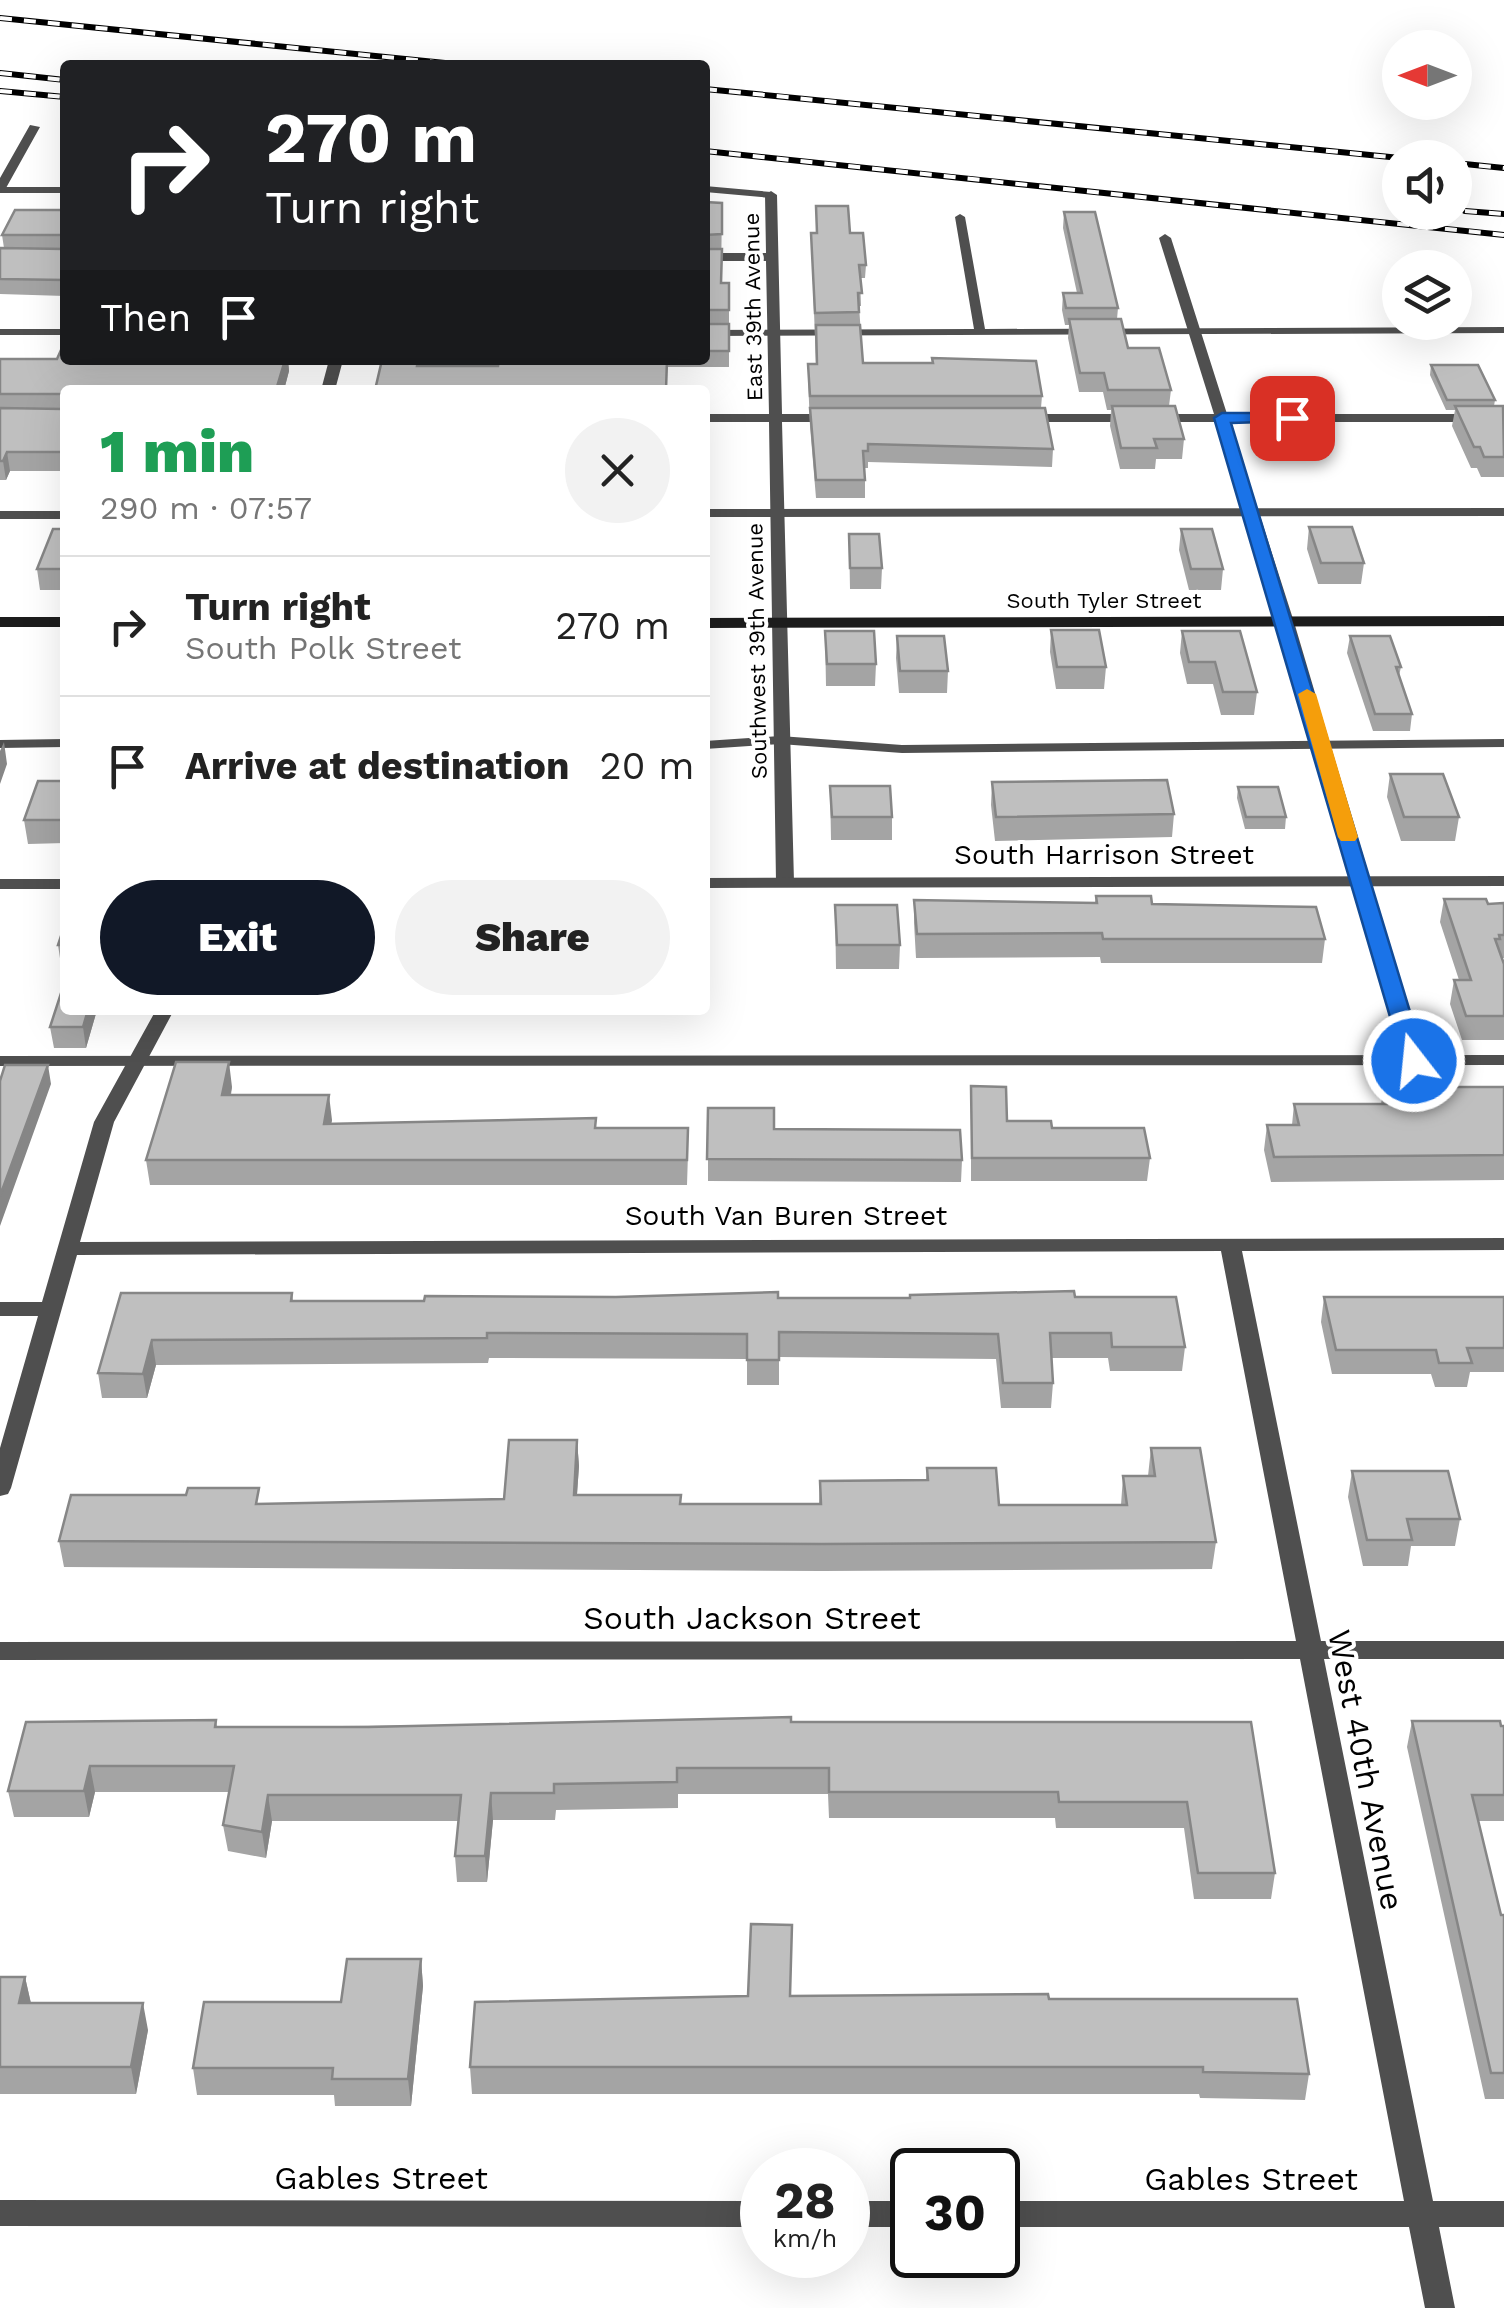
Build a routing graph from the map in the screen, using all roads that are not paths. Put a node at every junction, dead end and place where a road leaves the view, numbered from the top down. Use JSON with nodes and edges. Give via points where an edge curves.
{"nodes":[{"id":1,"x":34,"y":128,"type":"dead end"},
{"id":2,"x":0,"y":189,"type":"edge"},
{"id":3,"x":710,"y":189,"type":"edge"},
{"id":4,"x":60,"y":190,"type":"edge"},
{"id":5,"x":771,"y":195,"type":"joint"},
{"id":6,"x":960,"y":217,"type":"dead end"},
{"id":7,"x":1165,"y":238,"type":"dead end"},
{"id":8,"x":710,"y":257,"type":"edge"},
{"id":9,"x":770,"y":257,"type":"junction"},
{"id":10,"x":1504,"y":330,"type":"edge"},
{"id":11,"x":0,"y":332,"type":"edge"},
{"id":12,"x":60,"y":332,"type":"edge"},
{"id":13,"x":1195,"y":332,"type":"junction"},
{"id":14,"x":710,"y":333,"type":"edge"},
{"id":15,"x":980,"y":333,"type":"junction"},
{"id":16,"x":773,"y":334,"type":"junction"},
{"id":17,"x":710,"y":418,"type":"edge"},
{"id":18,"x":776,"y":418,"type":"junction"},
{"id":19,"x":854,"y":418,"type":"edge"},
{"id":20,"x":1009,"y":418,"type":"edge"},
{"id":21,"x":1222,"y":418,"type":"junction"},
{"id":22,"x":1504,"y":418,"type":"edge"},
{"id":23,"x":776,"y":512,"type":"junction"},
{"id":24,"x":1252,"y":512,"type":"junction"},
{"id":25,"x":1504,"y":512,"type":"edge"},
{"id":26,"x":710,"y":513,"type":"edge"},
{"id":27,"x":0,"y":515,"type":"edge"},
{"id":28,"x":60,"y":515,"type":"edge"},
{"id":29,"x":1504,"y":621,"type":"edge"},
{"id":30,"x":0,"y":622,"type":"edge"},
{"id":31,"x":60,"y":622,"type":"edge"},
{"id":32,"x":1286,"y":622,"type":"junction"},
{"id":33,"x":710,"y":623,"type":"edge"},
{"id":34,"x":777,"y":623,"type":"junction"},
{"id":35,"x":780,"y":740,"type":"junction"},
{"id":36,"x":1504,"y":743,"type":"edge"},
{"id":37,"x":0,"y":744,"type":"edge"},
{"id":38,"x":60,"y":744,"type":"edge"},
{"id":39,"x":710,"y":745,"type":"edge"},
{"id":40,"x":1322,"y":745,"type":"junction"},
{"id":41,"x":1504,"y":880,"type":"edge"},
{"id":42,"x":1361,"y":881,"type":"junction"},
{"id":43,"x":710,"y":882,"type":"edge"},
{"id":44,"x":785,"y":882,"type":"junction"},
{"id":45,"x":0,"y":884,"type":"edge"},
{"id":46,"x":60,"y":884,"type":"edge"},
{"id":47,"x":162,"y":1015,"type":"edge"},
{"id":48,"x":1504,"y":1060,"type":"edge"},
{"id":49,"x":0,"y":1061,"type":"edge"},
{"id":50,"x":139,"y":1061,"type":"junction"},
{"id":51,"x":1414,"y":1061,"type":"junction"},
{"id":52,"x":1230,"y":1244,"type":"junction"},
{"id":53,"x":1504,"y":1244,"type":"edge"},
{"id":54,"x":68,"y":1248,"type":"junction"},
{"id":55,"x":0,"y":1309,"type":"edge"},
{"id":56,"x":49,"y":1309,"type":"junction"},
{"id":57,"x":0,"y":1488,"type":"edge"},
{"id":58,"x":1309,"y":1650,"type":"junction"},
{"id":59,"x":1504,"y":1650,"type":"edge"},
{"id":60,"x":0,"y":1651,"type":"edge"},
{"id":61,"x":0,"y":2213,"type":"edge"},
{"id":62,"x":740,"y":2214,"type":"edge"},
{"id":63,"x":1020,"y":2214,"type":"edge"},
{"id":64,"x":1422,"y":2214,"type":"junction"},
{"id":65,"x":1504,"y":2214,"type":"edge"},
{"id":66,"x":1440,"y":2308,"type":"edge"}],
"edges":[{"from":1,"to":2,"type":"street"},
{"from":2,"to":4,"type":"lane"},
{"from":3,"to":5,"type":"lane"},
{"from":5,"to":9,"type":"street","name":"East 39th Avenue"},
{"from":6,"to":15,"type":"lane"},
{"from":7,"to":13,"type":"street"},
{"from":8,"to":9,"type":"street"},
{"from":9,"to":16,"type":"street","name":"East 39th Avenue"},
{"from":10,"to":13,"type":"lane"},
{"from":11,"to":12,"type":"lane"},
{"from":13,"to":15,"type":"lane"},
{"from":13,"to":21,"type":"street"},
{"from":14,"to":16,"type":"lane"},
{"from":15,"to":16,"type":"lane"},
{"from":16,"to":18,"type":"street","name":"East 39th Avenue"},
{"from":17,"to":18,"type":"street"},
{"from":18,"to":19,"type":"street"},
{"from":18,"to":23,"type":"street","name":"Southwest 39th Avenue"},
{"from":20,"to":21,"type":"street"},
{"from":21,"to":22,"type":"street"},
{"from":21,"to":24,"type":"street"},
{"from":23,"to":24,"type":"lane"},
{"from":23,"to":26,"type":"lane"},
{"from":23,"to":34,"type":"street","name":"Southwest 39th Avenue"},
{"from":24,"to":25,"type":"lane"},
{"from":24,"to":32,"type":"street"},
{"from":27,"to":28,"type":"lane"},
{"from":29,"to":32,"type":"main road","name":"South Tyler Street"},
{"from":30,"to":31,"type":"main road"},
{"from":32,"to":34,"type":"main road","name":"South Tyler Street"},
{"from":32,"to":40,"type":"street"},
{"from":33,"to":34,"type":"main road","name":"South Tyler Street"},
{"from":34,"to":35,"type":"street","name":"Southwest 39th Avenue"},
{"from":35,"to":39,"type":"lane"},
{"from":35,"to":40,"type":"lane","via":[[902,748]]},
{"from":35,"to":44,"type":"street","name":"Southwest 39th Avenue"},
{"from":36,"to":40,"type":"lane"},
{"from":37,"to":38,"type":"lane"},
{"from":40,"to":42,"type":"street"},
{"from":41,"to":42,"type":"street","name":"South Harrison Street"},
{"from":42,"to":44,"type":"street","name":"South Harrison Street"},
{"from":42,"to":51,"type":"street"},
{"from":43,"to":44,"type":"street","name":"South Harrison Street"},
{"from":45,"to":46,"type":"street"},
{"from":47,"to":50,"type":"street"},
{"from":48,"to":51,"type":"lane"},
{"from":49,"to":50,"type":"lane"},
{"from":50,"to":51,"type":"lane"},
{"from":50,"to":54,"type":"street","via":[[110,1106]]},
{"from":52,"to":53,"type":"street","name":"South Van Buren Street"},
{"from":52,"to":54,"type":"street","name":"South Van Buren Street"},
{"from":52,"to":58,"type":"street","name":"West 40th Avenue"},
{"from":54,"to":56,"type":"street"},
{"from":55,"to":56,"type":"street"},
{"from":56,"to":57,"type":"street"},
{"from":58,"to":59,"type":"street","name":"South Jackson Street"},
{"from":58,"to":60,"type":"street","name":"South Jackson Street"},
{"from":58,"to":64,"type":"street","name":"West 40th Avenue"},
{"from":61,"to":62,"type":"street","name":"Gables Street"},
{"from":63,"to":64,"type":"street","name":"Gables Street"},
{"from":64,"to":65,"type":"street","name":"Gables Street"},
{"from":64,"to":66,"type":"street","name":"West 40th Avenue"}]}
